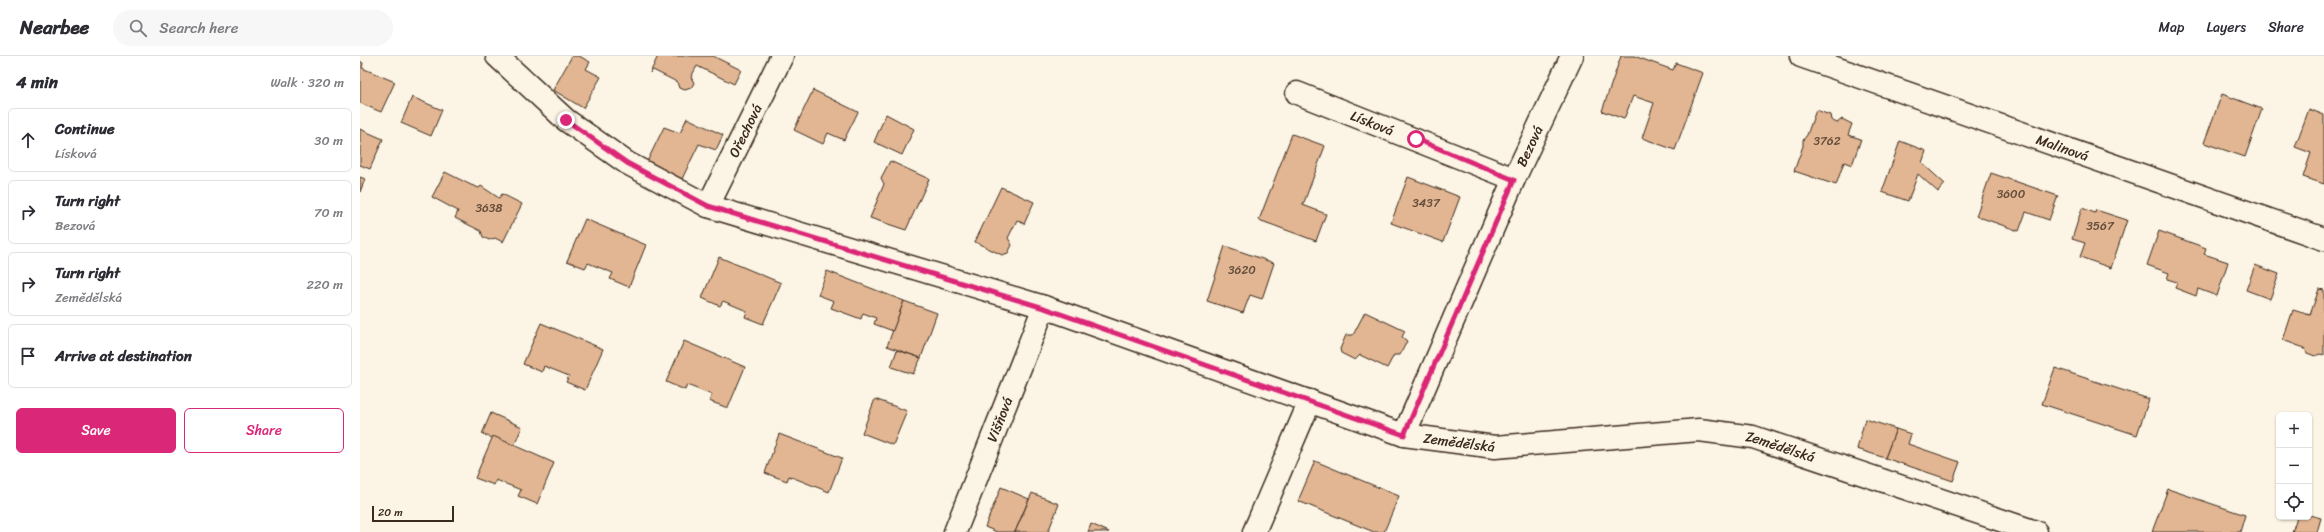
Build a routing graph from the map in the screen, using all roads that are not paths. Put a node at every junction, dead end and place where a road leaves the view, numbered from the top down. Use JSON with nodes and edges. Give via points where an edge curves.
{"nodes":[{"id":1,"x":497,"y":56,"type":"edge"},
{"id":2,"x":782,"y":56,"type":"edge"},
{"id":3,"x":1572,"y":56,"type":"edge"},
{"id":4,"x":1801,"y":56,"type":"edge"},
{"id":5,"x":1297,"y":93,"type":"dead end"},
{"id":6,"x":1514,"y":180,"type":"junction"},
{"id":7,"x":708,"y":206,"type":"junction"},
{"id":8,"x":2324,"y":239,"type":"edge"},
{"id":9,"x":1044,"y":308,"type":"junction"},
{"id":10,"x":1310,"y":401,"type":"junction"},
{"id":11,"x":1404,"y":435,"type":"junction"},
{"id":12,"x":955,"y":532,"type":"edge"},
{"id":13,"x":1254,"y":532,"type":"edge"},
{"id":14,"x":2036,"y":532,"type":"edge"}],
"edges":[{"from":1,"to":7,"type":"street","name":"Zemědělská","via":[[566,120],[621,159]]},
{"from":2,"to":7,"type":"street","name":"Ořechová"},
{"from":3,"to":6,"type":"street","name":"Bezová"},
{"from":4,"to":8,"type":"street","name":"Malinová"},
{"from":5,"to":6,"type":"street","name":"Lísková"},
{"from":6,"to":11,"type":"street","name":"Bezová"},
{"from":7,"to":9,"type":"street","name":"Zemědělská"},
{"from":9,"to":10,"type":"street","name":"Zemědělská"},
{"from":9,"to":12,"type":"street","name":"Višňová"},
{"from":10,"to":11,"type":"street","name":"Zemědělská"},
{"from":10,"to":13,"type":"street"},
{"from":11,"to":14,"type":"street","name":"Zemědělská","via":[[1495,447],[1699,430],[1753,437]]}]}
